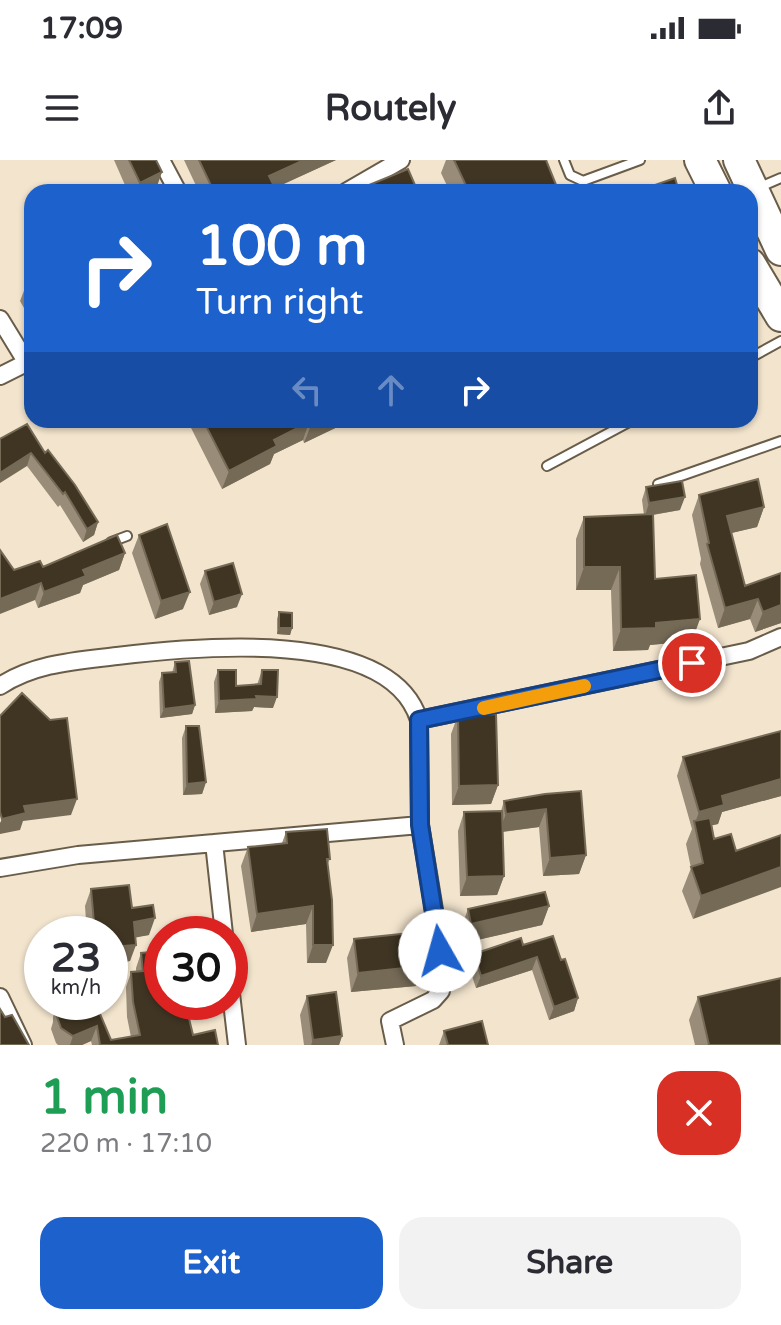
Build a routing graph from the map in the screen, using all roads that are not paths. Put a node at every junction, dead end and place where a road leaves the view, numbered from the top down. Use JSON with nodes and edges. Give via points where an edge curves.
{"nodes":[{"id":1,"x":161,"y":160,"type":"edge"},
{"id":2,"x":401,"y":160,"type":"edge"},
{"id":3,"x":564,"y":160,"type":"edge"},
{"id":4,"x":640,"y":160,"type":"edge"},
{"id":5,"x":700,"y":160,"type":"edge"},
{"id":6,"x":742,"y":161,"type":"edge"},
{"id":7,"x":781,"y":178,"type":"edge"},
{"id":8,"x":174,"y":184,"type":"edge"},
{"id":9,"x":360,"y":184,"type":"edge"},
{"id":10,"x":712,"y":184,"type":"edge"},
{"id":11,"x":751,"y":184,"type":"edge"},
{"id":12,"x":758,"y":188,"type":"edge"},
{"id":13,"x":758,"y":199,"type":"edge"},
{"id":14,"x":778,"y":237,"type":"edge"},
{"id":15,"x":758,"y":255,"type":"edge"},
{"id":16,"x":758,"y":276,"type":"edge"},
{"id":17,"x":781,"y":316,"type":"edge"},
{"id":18,"x":0,"y":319,"type":"edge"},
{"id":19,"x":781,"y":341,"type":"edge"},
{"id":20,"x":24,"y":353,"type":"edge"},
{"id":21,"x":758,"y":354,"type":"edge"},
{"id":22,"x":24,"y":365,"type":"edge"},
{"id":23,"x":0,"y":376,"type":"edge"},
{"id":24,"x":618,"y":428,"type":"edge"},
{"id":25,"x":781,"y":441,"type":"edge"},
{"id":26,"x":547,"y":466,"type":"dead end"},
{"id":27,"x":658,"y":484,"type":"edge"},
{"id":28,"x":127,"y":536,"type":"dead end"},
{"id":29,"x":98,"y":547,"type":"edge"},
{"id":30,"x":781,"y":637,"type":"edge"},
{"id":31,"x":0,"y":686,"type":"edge"},
{"id":32,"x":419,"y":720,"type":"junction"},
{"id":33,"x":420,"y":825,"type":"junction"},
{"id":34,"x":214,"y":843,"type":"junction"},
{"id":35,"x":0,"y":868,"type":"edge"},
{"id":36,"x":222,"y":916,"type":"edge"},
{"id":37,"x":0,"y":997,"type":"edge"},
{"id":38,"x":234,"y":1020,"type":"edge"},
{"id":39,"x":23,"y":1045,"type":"edge"},
{"id":40,"x":237,"y":1045,"type":"edge"},
{"id":41,"x":395,"y":1045,"type":"edge"}],
"edges":[{"from":1,"to":8,"type":"street"},
{"from":2,"to":9,"type":"street"},
{"from":3,"to":4,"type":"lane","via":[[570,175],[583,181]]},
{"from":5,"to":10,"type":"highway"},
{"from":6,"to":11,"type":"highway"},
{"from":7,"to":12,"type":"lane"},
{"from":13,"to":14,"type":"highway"},
{"from":14,"to":15,"type":"highway"},
{"from":16,"to":17,"type":"highway"},
{"from":18,"to":20,"type":"street"},
{"from":19,"to":21,"type":"lane"},
{"from":22,"to":23,"type":"street"},
{"from":24,"to":26,"type":"lane"},
{"from":25,"to":27,"type":"lane"},
{"from":28,"to":29,"type":"lane"},
{"from":30,"to":32,"type":"street","via":[[749,651]]},
{"from":31,"to":32,"type":"street","via":[[65,660],[257,647],[348,661],[387,677],[409,699]]},
{"from":32,"to":33,"type":"street"},
{"from":33,"to":34,"type":"street"},
{"from":33,"to":41,"type":"street","via":[[441,991],[390,1021]]},
{"from":34,"to":35,"type":"street"},
{"from":34,"to":36,"type":"street"},
{"from":37,"to":39,"type":"street"},
{"from":38,"to":40,"type":"street"}]}
